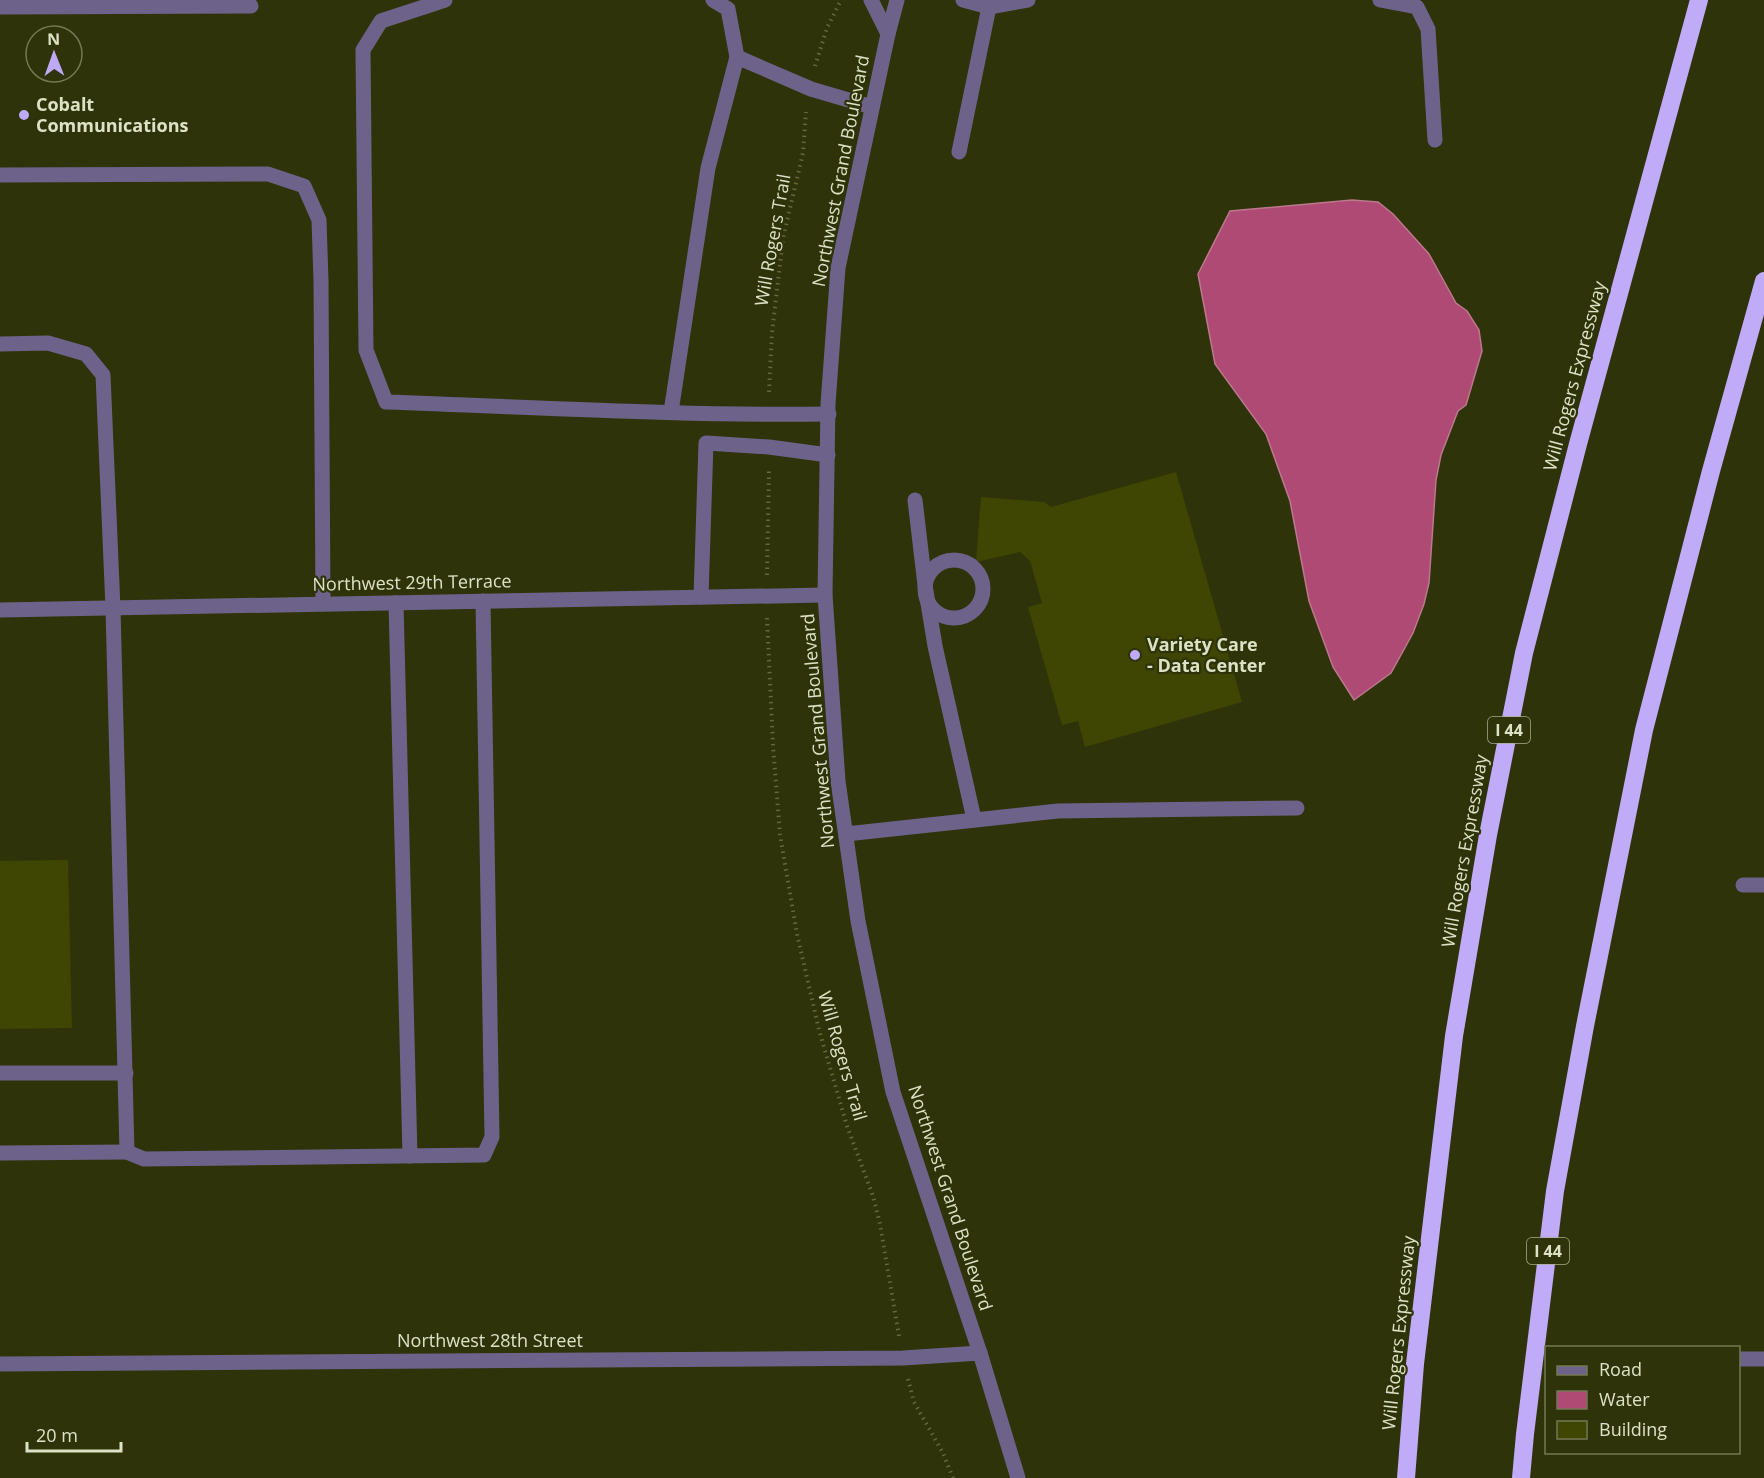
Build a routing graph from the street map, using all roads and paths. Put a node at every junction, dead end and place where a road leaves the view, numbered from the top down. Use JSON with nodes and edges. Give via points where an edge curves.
{"nodes":[{"id":1,"x":445,"y":0,"type":"edge"},
{"id":2,"x":713,"y":0,"type":"edge"},
{"id":3,"x":841,"y":0,"type":"edge"},
{"id":4,"x":871,"y":0,"type":"edge"},
{"id":5,"x":897,"y":0,"type":"edge"},
{"id":6,"x":963,"y":0,"type":"edge"},
{"id":7,"x":1028,"y":0,"type":"edge"},
{"id":8,"x":1380,"y":0,"type":"edge"},
{"id":9,"x":1699,"y":0,"type":"edge"},
{"id":10,"x":251,"y":6,"type":"dead end"},
{"id":11,"x":989,"y":7,"type":"junction"},
{"id":12,"x":0,"y":8,"type":"edge"},
{"id":13,"x":888,"y":34,"type":"junction"},
{"id":14,"x":737,"y":57,"type":"junction"},
{"id":15,"x":815,"y":63,"type":"dead end"},
{"id":16,"x":872,"y":107,"type":"junction"},
{"id":17,"x":806,"y":112,"type":"dead end"},
{"id":18,"x":1436,"y":140,"type":"dead end"},
{"id":19,"x":959,"y":152,"type":"dead end"},
{"id":20,"x":0,"y":175,"type":"edge"},
{"id":21,"x":1764,"y":281,"type":"edge"},
{"id":22,"x":0,"y":344,"type":"edge"},
{"id":23,"x":769,"y":373,"type":"dead end"},
{"id":24,"x":671,"y":412,"type":"junction"},
{"id":25,"x":829,"y":414,"type":"junction"},
{"id":26,"x":828,"y":455,"type":"junction"},
{"id":27,"x":769,"y":477,"type":"dead end"},
{"id":28,"x":915,"y":500,"type":"dead end"},
{"id":29,"x":768,"y":560,"type":"dead end"},
{"id":30,"x":825,"y":595,"type":"junction"},
{"id":31,"x":701,"y":597,"type":"junction"},
{"id":32,"x":483,"y":601,"type":"junction"},
{"id":33,"x":396,"y":603,"type":"junction"},
{"id":34,"x":323,"y":604,"type":"junction"},
{"id":35,"x":113,"y":608,"type":"junction"},
{"id":36,"x":0,"y":610,"type":"edge"},
{"id":37,"x":767,"y":626,"type":"dead end"},
{"id":38,"x":1297,"y":808,"type":"dead end"},
{"id":39,"x":974,"y":819,"type":"junction"},
{"id":40,"x":846,"y":834,"type":"junction"},
{"id":41,"x":1743,"y":885,"type":"dead end"},
{"id":42,"x":1764,"y":885,"type":"edge"},
{"id":43,"x":0,"y":1073,"type":"edge"},
{"id":44,"x":126,"y":1073,"type":"junction"},
{"id":45,"x":127,"y":1152,"type":"junction"},
{"id":46,"x":0,"y":1153,"type":"edge"},
{"id":47,"x":410,"y":1156,"type":"junction"},
{"id":48,"x":980,"y":1353,"type":"junction"},
{"id":49,"x":903,"y":1358,"type":"junction"},
{"id":50,"x":1740,"y":1359,"type":"edge"},
{"id":51,"x":1764,"y":1359,"type":"edge"},
{"id":52,"x":0,"y":1364,"type":"edge"},
{"id":53,"x":953,"y":1478,"type":"edge"},
{"id":54,"x":1018,"y":1478,"type":"edge"},
{"id":55,"x":1406,"y":1478,"type":"edge"},
{"id":56,"x":1521,"y":1478,"type":"edge"}],
"edges":[{"from":1,"to":24,"type":"street","via":[[381,21],[363,50],[366,350],[386,402]]},
{"from":2,"to":14,"type":"street","via":[[728,9]]},
{"from":3,"to":15,"type":"path"},
{"from":4,"to":13,"type":"street"},
{"from":5,"to":13,"type":"street","name":"Northwest Grand Boulevard"},
{"from":6,"to":11,"type":"street"},
{"from":7,"to":11,"type":"street"},
{"from":8,"to":18,"type":"street","via":[[1417,7],[1428,29]]},
{"from":9,"to":55,"type":"highway","name":"Will Rogers Expressway","number":"I 44","via":[[1524,653],[1497,789],[1454,1036],[1415,1364]]},
{"from":10,"to":12,"type":"street"},
{"from":11,"to":19,"type":"street"},
{"from":13,"to":16,"type":"street","name":"Northwest Grand Boulevard"},
{"from":14,"to":16,"type":"street","via":[[811,89]]},
{"from":14,"to":24,"type":"street","via":[[708,168]]},
{"from":16,"to":25,"type":"street","name":"Northwest Grand Boulevard","via":[[838,267]]},
{"from":17,"to":23,"type":"path","name":"Will Rogers Trail","via":[[803,153],[783,238]]},
{"from":20,"to":34,"type":"street","via":[[268,174],[304,186],[319,230]]},
{"from":21,"to":56,"type":"highway","number":"I 44","via":[[1642,741],[1555,1191]]},
{"from":22,"to":35,"type":"street","via":[[48,343],[86,354],[103,375]]},
{"from":24,"to":25,"type":"street"},
{"from":25,"to":26,"type":"street","name":"Northwest Grand Boulevard"},
{"from":26,"to":30,"type":"street","name":"Northwest Grand Boulevard"},
{"from":26,"to":31,"type":"street","via":[[706,443]]},
{"from":27,"to":29,"type":"path"},
{"from":28,"to":39,"type":"street","via":[[935,646]]},
{"from":30,"to":31,"type":"street","name":"Northwest 29th Terrace"},
{"from":30,"to":40,"type":"street","name":"Northwest Grand Boulevard","via":[[838,781]]},
{"from":31,"to":32,"type":"street","name":"Northwest 29th Terrace"},
{"from":32,"to":33,"type":"street","name":"Northwest 29th Terrace"},
{"from":32,"to":47,"type":"street","via":[[492,1137],[484,1155]]},
{"from":33,"to":34,"type":"street","name":"Northwest 29th Terrace"},
{"from":33,"to":47,"type":"street"},
{"from":34,"to":35,"type":"street","name":"Northwest 29th Terrace"},
{"from":35,"to":36,"type":"street","name":"Northwest 29th Terrace"},
{"from":35,"to":44,"type":"street"},
{"from":37,"to":49,"type":"path","name":"Will Rogers Trail","via":[[780,834],[797,934],[819,1030],[873,1196]]},
{"from":38,"to":39,"type":"street","via":[[1058,811]]},
{"from":39,"to":40,"type":"street"},
{"from":40,"to":48,"type":"street","name":"Northwest Grand Boulevard","via":[[858,921],[893,1092]]},
{"from":41,"to":42,"type":"street"},
{"from":43,"to":44,"type":"street"},
{"from":44,"to":45,"type":"street"},
{"from":45,"to":46,"type":"street"},
{"from":45,"to":47,"type":"street","via":[[144,1159]]},
{"from":48,"to":49,"type":"street","name":"Northwest 28th Street"},
{"from":48,"to":54,"type":"street","name":"Northwest Grand Boulevard"},
{"from":49,"to":52,"type":"street","name":"Northwest 28th Street"},
{"from":49,"to":53,"type":"path","name":"Will Rogers Trail","via":[[914,1402]]},
{"from":50,"to":51,"type":"street"}]}
